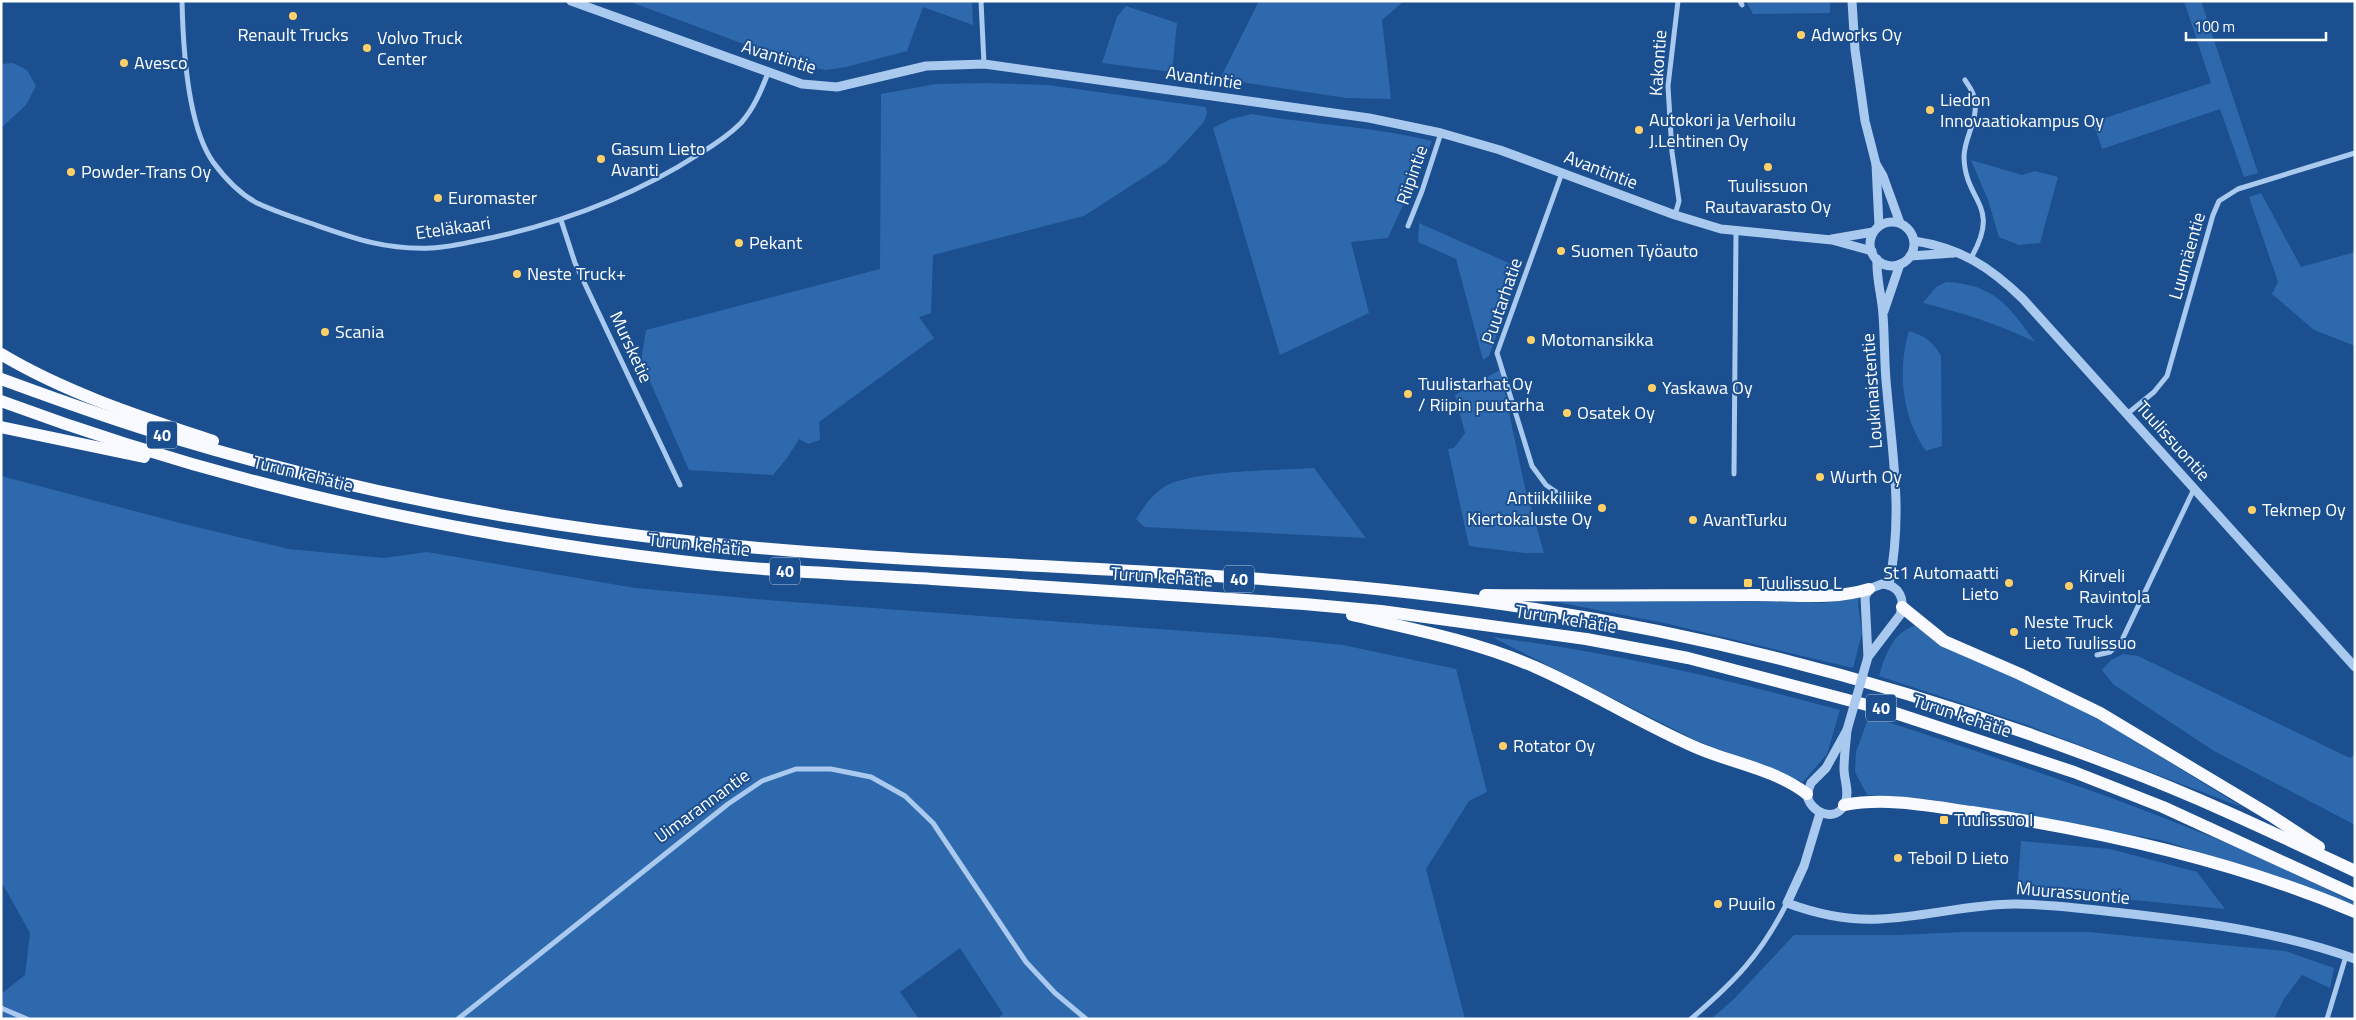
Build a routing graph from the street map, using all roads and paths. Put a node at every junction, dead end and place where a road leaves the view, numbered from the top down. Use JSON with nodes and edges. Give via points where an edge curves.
{"nodes":[{"id":1,"x":182,"y":1,"type":"edge"},
{"id":2,"x":571,"y":1,"type":"edge"},
{"id":3,"x":981,"y":1,"type":"edge"},
{"id":4,"x":1678,"y":1,"type":"edge"},
{"id":5,"x":1852,"y":1,"type":"edge"},
{"id":6,"x":984,"y":64,"type":"junction"},
{"id":7,"x":768,"y":74,"type":"junction"},
{"id":8,"x":1965,"y":80,"type":"dead end"},
{"id":9,"x":1441,"y":133,"type":"junction"},
{"id":10,"x":2355,"y":153,"type":"edge"},
{"id":11,"x":1876,"y":164,"type":"junction"},
{"id":12,"x":1562,"y":173,"type":"junction"},
{"id":13,"x":1675,"y":215,"type":"junction"},
{"id":14,"x":560,"y":220,"type":"junction"},
{"id":15,"x":1900,"y":223,"type":"junction"},
{"id":16,"x":1408,"y":226,"type":"dead end"},
{"id":17,"x":1876,"y":229,"type":"junction"},
{"id":18,"x":1736,"y":232,"type":"junction"},
{"id":19,"x":1832,"y":240,"type":"junction"},
{"id":20,"x":1914,"y":241,"type":"junction"},
{"id":21,"x":1954,"y":253,"type":"junction"},
{"id":22,"x":1874,"y":255,"type":"junction"},
{"id":23,"x":1910,"y":256,"type":"junction"},
{"id":24,"x":1971,"y":258,"type":"junction"},
{"id":25,"x":1900,"y":264,"type":"junction"},
{"id":26,"x":1883,"y":314,"type":"junction"},
{"id":27,"x":1,"y":354,"type":"edge"},
{"id":28,"x":1,"y":379,"type":"edge"},
{"id":29,"x":1,"y":401,"type":"edge"},
{"id":30,"x":2127,"y":414,"type":"junction"},
{"id":31,"x":1,"y":427,"type":"edge"},
{"id":32,"x":1734,"y":474,"type":"dead end"},
{"id":33,"x":327,"y":478,"type":"junction"},
{"id":34,"x":680,"y":485,"type":"dead end"},
{"id":35,"x":273,"y":486,"type":"junction"},
{"id":36,"x":2195,"y":489,"type":"junction"},
{"id":37,"x":1580,"y":498,"type":"dead end"},
{"id":38,"x":1889,"y":585,"type":"junction"},
{"id":39,"x":1869,"y":589,"type":"junction"},
{"id":40,"x":1428,"y":594,"type":"junction"},
{"id":41,"x":1304,"y":604,"type":"junction"},
{"id":42,"x":1902,"y":607,"type":"junction"},
{"id":43,"x":2097,"y":655,"type":"dead end"},
{"id":44,"x":1868,"y":657,"type":"junction"},
{"id":45,"x":2355,"y":667,"type":"edge"},
{"id":46,"x":1847,"y":730,"type":"junction"},
{"id":47,"x":1807,"y":794,"type":"junction"},
{"id":48,"x":1844,"y":806,"type":"junction"},
{"id":49,"x":1820,"y":812,"type":"junction"},
{"id":50,"x":2355,"y":870,"type":"edge"},
{"id":51,"x":2355,"y":895,"type":"edge"},
{"id":52,"x":1787,"y":903,"type":"junction"},
{"id":53,"x":2355,"y":912,"type":"edge"},
{"id":54,"x":2350,"y":958,"type":"edge"},
{"id":55,"x":1,"y":1008,"type":"edge"},
{"id":56,"x":27,"y":1019,"type":"edge"},
{"id":57,"x":458,"y":1019,"type":"edge"},
{"id":58,"x":1086,"y":1019,"type":"edge"},
{"id":59,"x":1691,"y":1019,"type":"edge"},
{"id":60,"x":2327,"y":1019,"type":"edge"}],
"edges":[{"from":1,"to":14,"type":"street","name":"Eteläkaari","via":[[188,77],[197,130],[213,162],[256,202],[366,243],[411,248],[461,244]]},
{"from":2,"to":7,"type":"street","name":"Avantintie"},
{"from":3,"to":6,"type":"street"},
{"from":4,"to":13,"type":"street","name":"Kakontie","via":[[1668,86],[1679,201]]},
{"from":5,"to":11,"type":"street","via":[[1860,88]]},
{"from":6,"to":7,"type":"street","name":"Avantintie","via":[[926,66],[837,87],[802,84]]},
{"from":6,"to":9,"type":"street","name":"Avantintie","via":[[1369,118]]},
{"from":7,"to":14,"type":"street","name":"Eteläkaari","via":[[742,122],[711,147],[652,182]]},
{"from":8,"to":24,"type":"street","via":[[1974,97],[1975,114],[1964,159],[1984,215],[1983,235]]},
{"from":9,"to":12,"type":"street","name":"Avantintie"},
{"from":9,"to":16,"type":"street","name":"Riipintie"},
{"from":10,"to":30,"type":"street","name":"Luumäentie","via":[[2238,189],[2219,201],[2212,215],[2167,376],[2154,392]]},
{"from":11,"to":15,"type":"street"},
{"from":11,"to":17,"type":"street"},
{"from":12,"to":13,"type":"street","name":"Avantintie"},
{"from":12,"to":37,"type":"street","name":"Puutarhatie","via":[[1497,353],[1532,466],[1546,485],[1562,496]]},
{"from":13,"to":18,"type":"street","name":"Avantintie"},
{"from":14,"to":34,"type":"street","name":"Mursketie","via":[[575,263]]},
{"from":15,"to":17,"type":"street","via":[[1886,222]]},
{"from":15,"to":20,"type":"street","via":[[1910,230]]},
{"from":17,"to":19,"type":"street","name":"Avantintie"},
{"from":17,"to":22,"type":"street","via":[[1870,245]]},
{"from":18,"to":19,"type":"street","name":"Avantintie"},
{"from":18,"to":32,"type":"street"},
{"from":19,"to":22,"type":"street","name":"Avantintie"},
{"from":20,"to":21,"type":"street","name":"Tuulissuontie"},
{"from":20,"to":23,"type":"street"},
{"from":21,"to":23,"type":"street","name":"Tuulissuontie"},
{"from":21,"to":24,"type":"street","name":"Tuulissuontie"},
{"from":22,"to":25,"type":"street","via":[[1888,265]]},
{"from":22,"to":26,"type":"street","name":"Loukinaistentie"},
{"from":23,"to":25,"type":"street"},
{"from":24,"to":30,"type":"street","name":"Tuulissuontie","via":[[2000,276],[2024,299]]},
{"from":25,"to":26,"type":"street","name":"Loukinaistentie"},
{"from":26,"to":38,"type":"street","name":"Loukinaistentie","via":[[1897,505]]},
{"from":27,"to":33,"type":"highway","via":[[113,406]]},
{"from":28,"to":33,"type":"highway","name":"Turun kehätie","number":"40","via":[[172,438]]},
{"from":29,"to":35,"type":"highway","name":"Turun kehätie","number":"40","via":[[112,440]]},
{"from":30,"to":36,"type":"street","name":"Tuulissuontie"},
{"from":31,"to":35,"type":"highway"},
{"from":33,"to":40,"type":"highway","name":"Turun kehätie","number":"40","via":[[414,498],[623,534],[769,548]]},
{"from":35,"to":41,"type":"highway","name":"Turun kehätie","number":"40","via":[[495,534],[682,562]]},
{"from":36,"to":43,"type":"street","via":[[2122,640],[2110,652]]},
{"from":36,"to":45,"type":"street","name":"Tuulissuontie"},
{"from":38,"to":39,"type":"street"},
{"from":38,"to":42,"type":"street","via":[[1898,590]]},
{"from":39,"to":40,"type":"highway","via":[[1829,597],[1789,594],[1636,597]]},
{"from":39,"to":44,"type":"street","via":[[1864,601]]},
{"from":40,"to":50,"type":"highway","name":"Turun kehätie","number":"40","via":[[1671,634],[1908,695],[2122,768],[2225,810]]},
{"from":41,"to":47,"type":"highway","via":[[1422,632],[1533,666],[1694,747],[1788,781]]},
{"from":41,"to":51,"type":"highway","name":"Turun kehätie","number":"40","via":[[1381,611],[1586,639],[1688,658],[1858,702],[2074,772],[2172,811]]},
{"from":42,"to":44,"type":"street","via":[[1900,615]]},
{"from":42,"to":50,"type":"highway","via":[[1944,640],[2100,713]]},
{"from":44,"to":46,"type":"street","bridge":true},
{"from":46,"to":47,"type":"street"},
{"from":46,"to":48,"type":"street","via":[[1844,771],[1847,797]]},
{"from":47,"to":49,"type":"street","via":[[1812,807]]},
{"from":48,"to":49,"type":"street","via":[[1836,812]]},
{"from":48,"to":53,"type":"highway","via":[[1864,801],[1907,803],[1992,815],[2133,842],[2274,883]]},
{"from":49,"to":52,"type":"street","via":[[1804,866]]},
{"from":52,"to":54,"type":"street","name":"Muurassuontie","via":[[1833,917],[1869,919],[1991,905],[2070,907],[2251,931]]},
{"from":52,"to":59,"type":"street","via":[[1751,962],[1732,984]]},
{"from":54,"to":60,"type":"street"},
{"from":55,"to":56,"type":"street"},
{"from":57,"to":58,"type":"street","name":"Uimarannantie","via":[[728,804],[762,781],[796,769],[831,769],[871,777],[905,796],[933,823],[1026,962],[1055,993]]}]}
